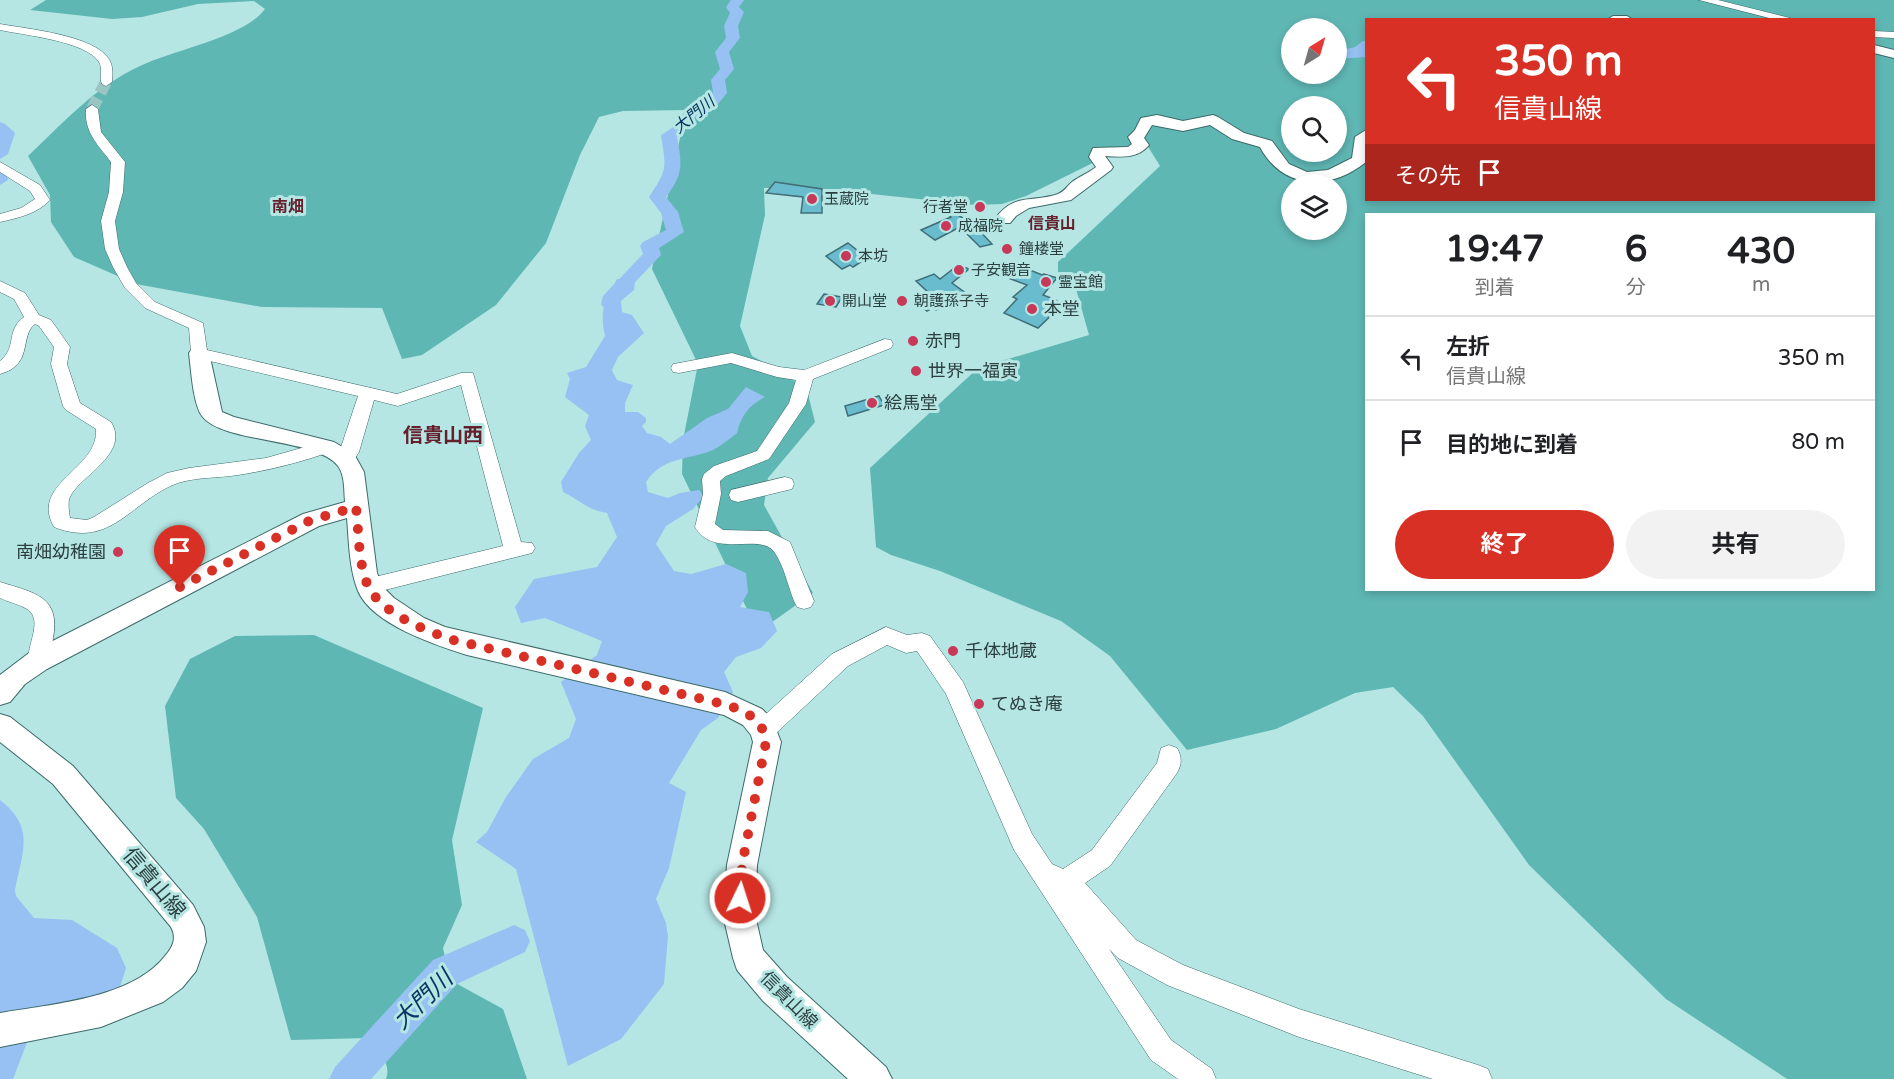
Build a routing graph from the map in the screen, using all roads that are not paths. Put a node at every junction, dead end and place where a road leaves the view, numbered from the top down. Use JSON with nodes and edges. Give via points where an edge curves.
{"nodes":[{"id":1,"x":1704,"y":0,"type":"edge"},
{"id":2,"x":1784,"y":18,"type":"edge"},
{"id":3,"x":0,"y":27,"type":"edge"},
{"id":4,"x":1875,"y":33,"type":"edge"},
{"id":5,"x":1894,"y":35,"type":"edge"},
{"id":6,"x":1875,"y":49,"type":"edge"},
{"id":7,"x":1894,"y":54,"type":"edge"},
{"id":8,"x":106,"y":82,"type":"tunnel mouth"},
{"id":9,"x":92,"y":110,"type":"tunnel mouth"},
{"id":10,"x":1365,"y":136,"type":"edge"},
{"id":11,"x":0,"y":166,"type":"edge"},
{"id":12,"x":0,"y":218,"type":"edge"},
{"id":13,"x":1004,"y":219,"type":"dead end"},
{"id":14,"x":0,"y":286,"type":"edge"},
{"id":15,"x":33,"y":318,"type":"junction"},
{"id":16,"x":885,"y":344,"type":"dead end"},
{"id":17,"x":199,"y":353,"type":"junction"},
{"id":18,"x":679,"y":368,"type":"dead end"},
{"id":19,"x":0,"y":369,"type":"edge"},
{"id":20,"x":806,"y":376,"type":"junction"},
{"id":21,"x":367,"y":393,"type":"junction"},
{"id":22,"x":336,"y":453,"type":"junction"},
{"id":23,"x":785,"y":484,"type":"dead end"},
{"id":24,"x":738,"y":495,"type":"dead end"},
{"id":25,"x":356,"y":507,"type":"junction"},
{"id":26,"x":369,"y":586,"type":"junction"},
{"id":27,"x":0,"y":590,"type":"edge"},
{"id":28,"x":804,"y":601,"type":"dead end"},
{"id":29,"x":38,"y":661,"type":"junction"},
{"id":30,"x":0,"y":694,"type":"edge"},
{"id":31,"x":757,"y":722,"type":"junction"},
{"id":32,"x":0,"y":726,"type":"edge"},
{"id":33,"x":1169,"y":755,"type":"dead end"},
{"id":34,"x":1054,"y":878,"type":"junction"},
{"id":35,"x":0,"y":1030,"type":"edge"},
{"id":36,"x":874,"y":1079,"type":"edge"},
{"id":37,"x":1202,"y":1079,"type":"edge"},
{"id":38,"x":1478,"y":1079,"type":"edge"}],
"edges":[{"from":1,"to":2,"type":"street"},
{"from":3,"to":8,"type":"street","via":[[62,40],[95,52],[107,68]]},
{"from":4,"to":5,"type":"street"},
{"from":6,"to":7,"type":"main road"},
{"from":9,"to":17,"type":"street","via":[[90,123],[118,162],[116,192],[108,221],[112,249],[130,285],[150,304],[196,326]]},
{"from":10,"to":13,"type":"main road","via":[[1360,160],[1350,167],[1301,178],[1281,167],[1266,144],[1238,136],[1213,120],[1183,126],[1146,121],[1136,137],[1141,145],[1131,152],[1099,151],[1097,157],[1105,167],[1098,176],[1086,179],[1062,198],[1015,207]]},
{"from":11,"to":12,"type":"street","via":[[35,188],[44,200],[26,211]]},
{"from":14,"to":15,"type":"street","via":[[20,296]]},
{"from":15,"to":19,"type":"street","via":[[22,326],[16,356]]},
{"from":15,"to":22,"type":"street","via":[[45,323],[62,347],[59,364],[72,406],[105,426],[106,441],[95,461],[62,492],[61,522],[69,528],[111,518],[164,482],[187,474]]},
{"from":16,"to":20,"type":"street"},
{"from":17,"to":21,"type":"street"},
{"from":17,"to":22,"type":"main road","via":[[208,408],[214,417]]},
{"from":18,"to":20,"type":"street","via":[[732,358]]},
{"from":20,"to":28,"type":"street","via":[[797,404],[763,455],[711,478],[705,527],[719,537],[768,538],[783,547]]},
{"from":21,"to":22,"type":"street","via":[[350,452]]},
{"from":21,"to":26,"type":"street","via":[[398,400],[467,377],[519,550]]},
{"from":22,"to":25,"type":"main road","via":[[353,472]]},
{"from":23,"to":24,"type":"street"},
{"from":25,"to":26,"type":"main road"},
{"from":25,"to":29,"type":"main road","via":[[311,520]]},
{"from":26,"to":31,"type":"main road","via":[[385,605],[426,631],[725,704]]},
{"from":27,"to":29,"type":"street","via":[[34,603],[43,611],[45,624]]},
{"from":29,"to":30,"type":"main road","via":[[16,676]]},
{"from":31,"to":34,"type":"street","via":[[840,660],[886,635],[906,644],[922,642],[955,689],[1023,842]]},
{"from":31,"to":36,"type":"main road","name":"信貴山線","via":[[766,748],[742,865],[739,915],[749,958],[775,990]]},
{"from":32,"to":35,"type":"main road","name":"信貴山線","via":[[70,783],[182,916],[191,942],[174,974],[140,997]]},
{"from":33,"to":34,"type":"street","via":[[1169,766],[1101,858]]},
{"from":34,"to":37,"type":"street","via":[[1161,1050]]},
{"from":34,"to":38,"type":"street","via":[[1072,887],[1127,949],[1176,976],[1299,1023]]}]}
